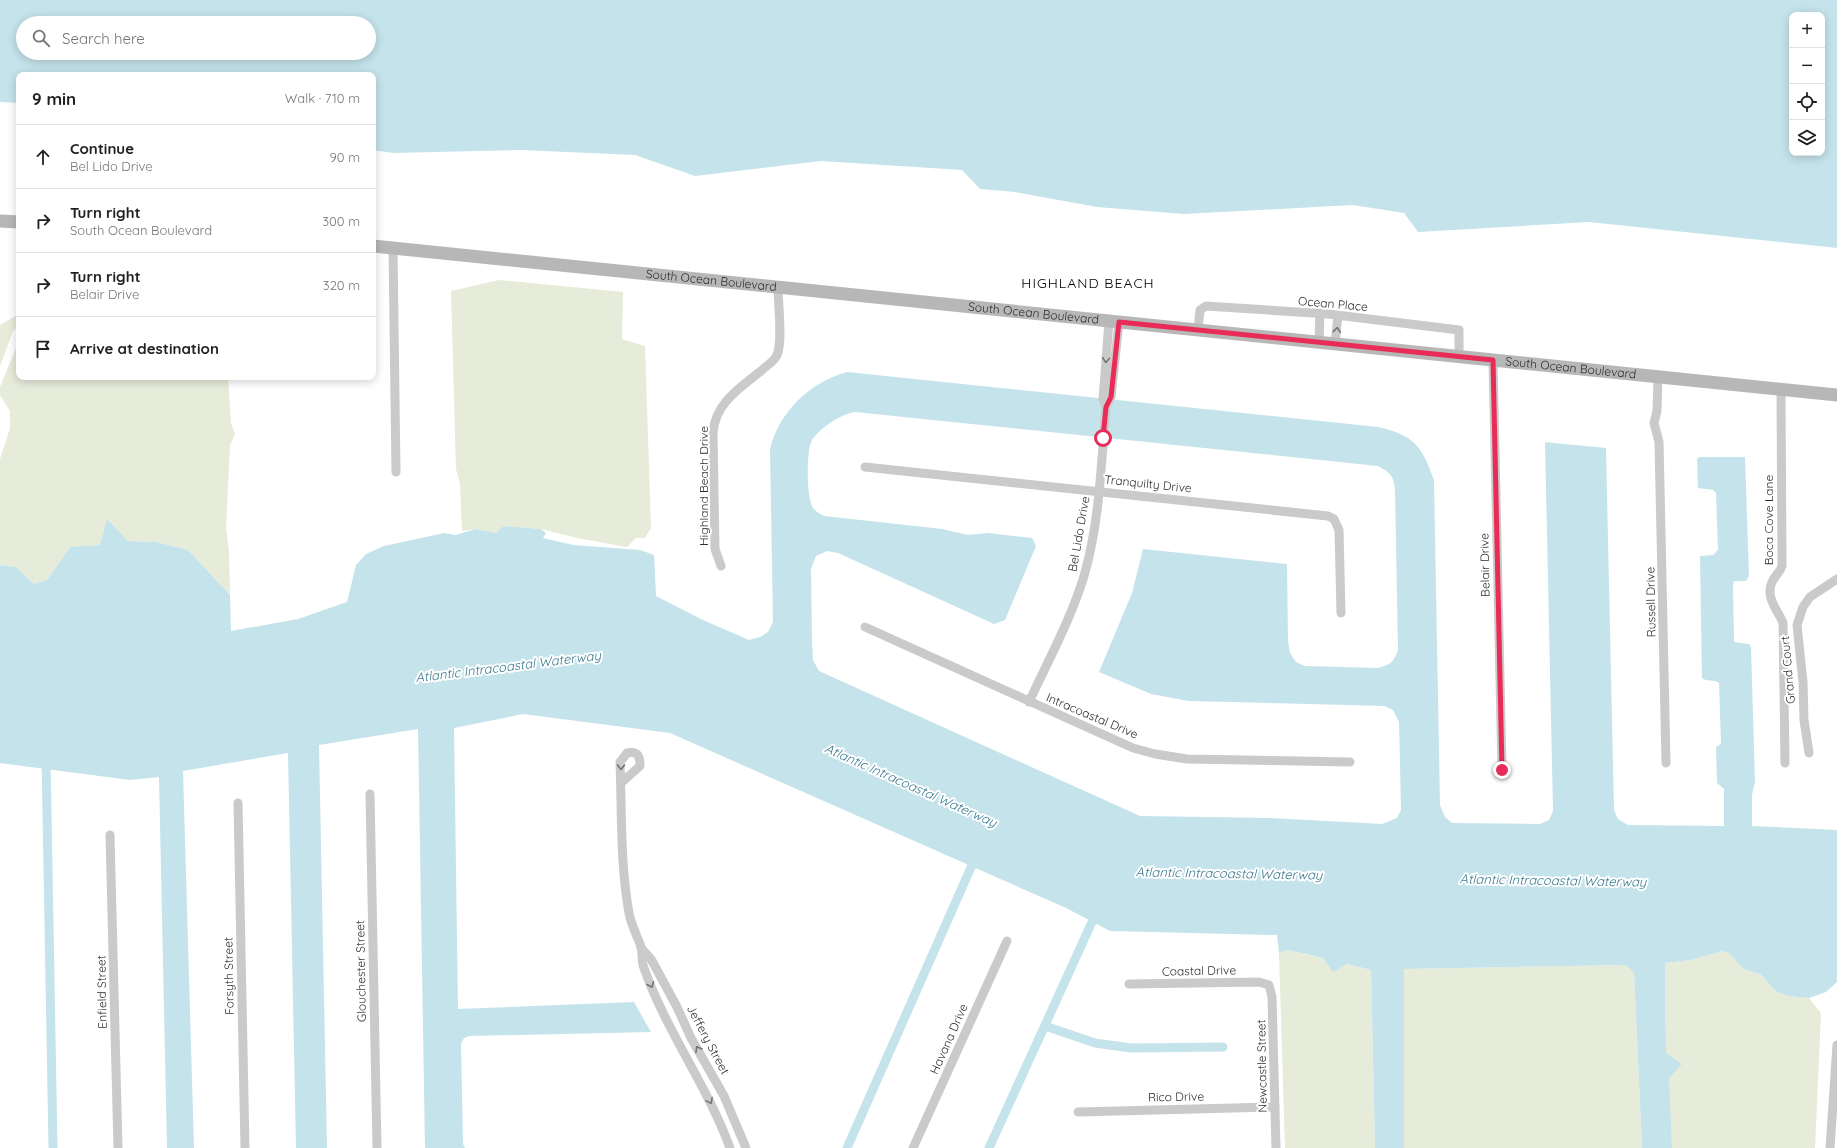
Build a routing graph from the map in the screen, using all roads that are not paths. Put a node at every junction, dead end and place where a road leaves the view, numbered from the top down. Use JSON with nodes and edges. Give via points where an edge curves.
{"nodes":[{"id":1,"x":0,"y":221,"type":"edge"},
{"id":2,"x":16,"y":222,"type":"edge"},
{"id":3,"x":376,"y":246,"type":"edge"},
{"id":4,"x":394,"y":248,"type":"junction"},
{"id":5,"x":778,"y":287,"type":"junction"},
{"id":6,"x":1320,"y":313,"type":"junction"},
{"id":7,"x":1338,"y":315,"type":"junction"},
{"id":8,"x":1114,"y":322,"type":"junction"},
{"id":9,"x":1198,"y":330,"type":"junction"},
{"id":10,"x":1319,"y":343,"type":"junction"},
{"id":11,"x":1335,"y":344,"type":"junction"},
{"id":12,"x":1459,"y":357,"type":"junction"},
{"id":13,"x":1493,"y":360,"type":"junction"},
{"id":14,"x":1658,"y":377,"type":"junction"},
{"id":15,"x":1781,"y":390,"type":"junction"},
{"id":16,"x":1837,"y":395,"type":"edge"},
{"id":17,"x":865,"y":468,"type":"dead end"},
{"id":18,"x":396,"y":472,"type":"dead end"},
{"id":19,"x":1099,"y":492,"type":"junction"},
{"id":20,"x":721,"y":566,"type":"dead end"},
{"id":21,"x":1837,"y":579,"type":"edge"},
{"id":22,"x":1341,"y":613,"type":"dead end"},
{"id":23,"x":865,"y":627,"type":"dead end"},
{"id":24,"x":1029,"y":702,"type":"junction"},
{"id":25,"x":1809,"y":753,"type":"dead end"},
{"id":26,"x":1350,"y":762,"type":"dead end"},
{"id":27,"x":1666,"y":763,"type":"dead end"},
{"id":28,"x":1785,"y":763,"type":"dead end"},
{"id":29,"x":1502,"y":770,"type":"dead end"},
{"id":30,"x":621,"y":784,"type":"dead end"},
{"id":31,"x":370,"y":794,"type":"dead end"},
{"id":32,"x":238,"y":803,"type":"dead end"},
{"id":33,"x":110,"y":835,"type":"dead end"},
{"id":34,"x":1007,"y":941,"type":"dead end"},
{"id":35,"x":641,"y":948,"type":"junction"},
{"id":36,"x":1128,"y":984,"type":"dead end"},
{"id":37,"x":1269,"y":985,"type":"joint"},
{"id":38,"x":1837,"y":1045,"type":"edge"},
{"id":39,"x":1275,"y":1107,"type":"junction"},
{"id":40,"x":1078,"y":1112,"type":"dead end"},
{"id":41,"x":118,"y":1148,"type":"edge"},
{"id":42,"x":245,"y":1148,"type":"edge"},
{"id":43,"x":377,"y":1148,"type":"edge"},
{"id":44,"x":730,"y":1148,"type":"edge"},
{"id":45,"x":746,"y":1148,"type":"edge"},
{"id":46,"x":913,"y":1148,"type":"edge"},
{"id":47,"x":1276,"y":1148,"type":"edge"},
{"id":48,"x":1830,"y":1148,"type":"edge"}],
"edges":[{"from":1,"to":2,"type":"main road"},
{"from":3,"to":4,"type":"main road","name":"South Ocean Boulevard"},
{"from":4,"to":5,"type":"main road","name":"South Ocean Boulevard"},
{"from":4,"to":18,"type":"street"},
{"from":5,"to":8,"type":"main road","name":"South Ocean Boulevard"},
{"from":5,"to":20,"type":"street","name":"Highland Beach Drive","via":[[779,347],[776,358],[726,400],[714,421],[715,549]]},
{"from":6,"to":7,"type":"street","name":"Ocean Place"},
{"from":6,"to":9,"type":"street","name":"Ocean Place","via":[[1206,306],[1200,310]]},
{"from":6,"to":10,"type":"street"},
{"from":11,"to":7,"type":"street","one_way":true},
{"from":7,"to":12,"type":"street","name":"Ocean Place","via":[[1459,330]]},
{"from":8,"to":9,"type":"main road","name":"South Ocean Boulevard"},
{"from":8,"to":19,"type":"street","name":"Bel Lido Drive"},
{"from":9,"to":10,"type":"main road","name":"South Ocean Boulevard"},
{"from":10,"to":11,"type":"main road","name":"South Ocean Boulevard"},
{"from":11,"to":12,"type":"main road","name":"South Ocean Boulevard"},
{"from":12,"to":13,"type":"main road","name":"South Ocean Boulevard"},
{"from":13,"to":14,"type":"main road","name":"South Ocean Boulevard"},
{"from":13,"to":29,"type":"street","name":"Belair Drive"},
{"from":14,"to":15,"type":"main road","name":"South Ocean Boulevard"},
{"from":14,"to":27,"type":"street","name":"Russell Drive","via":[[1657,410],[1662,421],[1659,442]]},
{"from":15,"to":16,"type":"main road","name":"South Ocean Boulevard"},
{"from":15,"to":28,"type":"street","name":"Boca Cove Lane","via":[[1782,566],[1773,581],[1770,593],[1783,623]]},
{"from":17,"to":19,"type":"street","name":"Tranquilty Drive"},
{"from":19,"to":22,"type":"street","name":"Tranquilty Drive","via":[[1328,516],[1334,519],[1339,530]]},
{"from":19,"to":24,"type":"street","name":"Bel Lido Drive","via":[[1095,527],[1075,601]]},
{"from":21,"to":25,"type":"street","name":"Grand Court","via":[[1810,597],[1803,607],[1797,625]]},
{"from":23,"to":24,"type":"street","name":"Intracoastal Drive"},
{"from":24,"to":26,"type":"street","name":"Intracoastal Drive","via":[[1118,742],[1155,754],[1187,759]]},
{"from":30,"to":35,"type":"street","name":"Jeffery Street","via":[[625,884],[629,914]]},
{"from":31,"to":43,"type":"street","name":"Glouchester Street"},
{"from":32,"to":42,"type":"street","name":"Forsyth Street"},
{"from":33,"to":41,"type":"street","name":"Enfield Street"},
{"from":34,"to":46,"type":"street","name":"Havana Drive"},
{"from":35,"to":44,"type":"street","name":"Jeffery Street","one_way":true,"via":[[643,966],[656,999],[682,1052],[711,1102]]},
{"from":45,"to":35,"type":"street","name":"Jeffery Street","one_way":true,"via":[[724,1096],[651,959]]},
{"from":36,"to":37,"type":"street","name":"Coastal Drive","via":[[1259,982]]},
{"from":37,"to":39,"type":"street","name":"Newcastle Street","via":[[1272,997]]},
{"from":38,"to":48,"type":"street"},
{"from":39,"to":40,"type":"street","name":"Rico Drive"},
{"from":39,"to":47,"type":"street","name":"Newcastle Street"}]}
